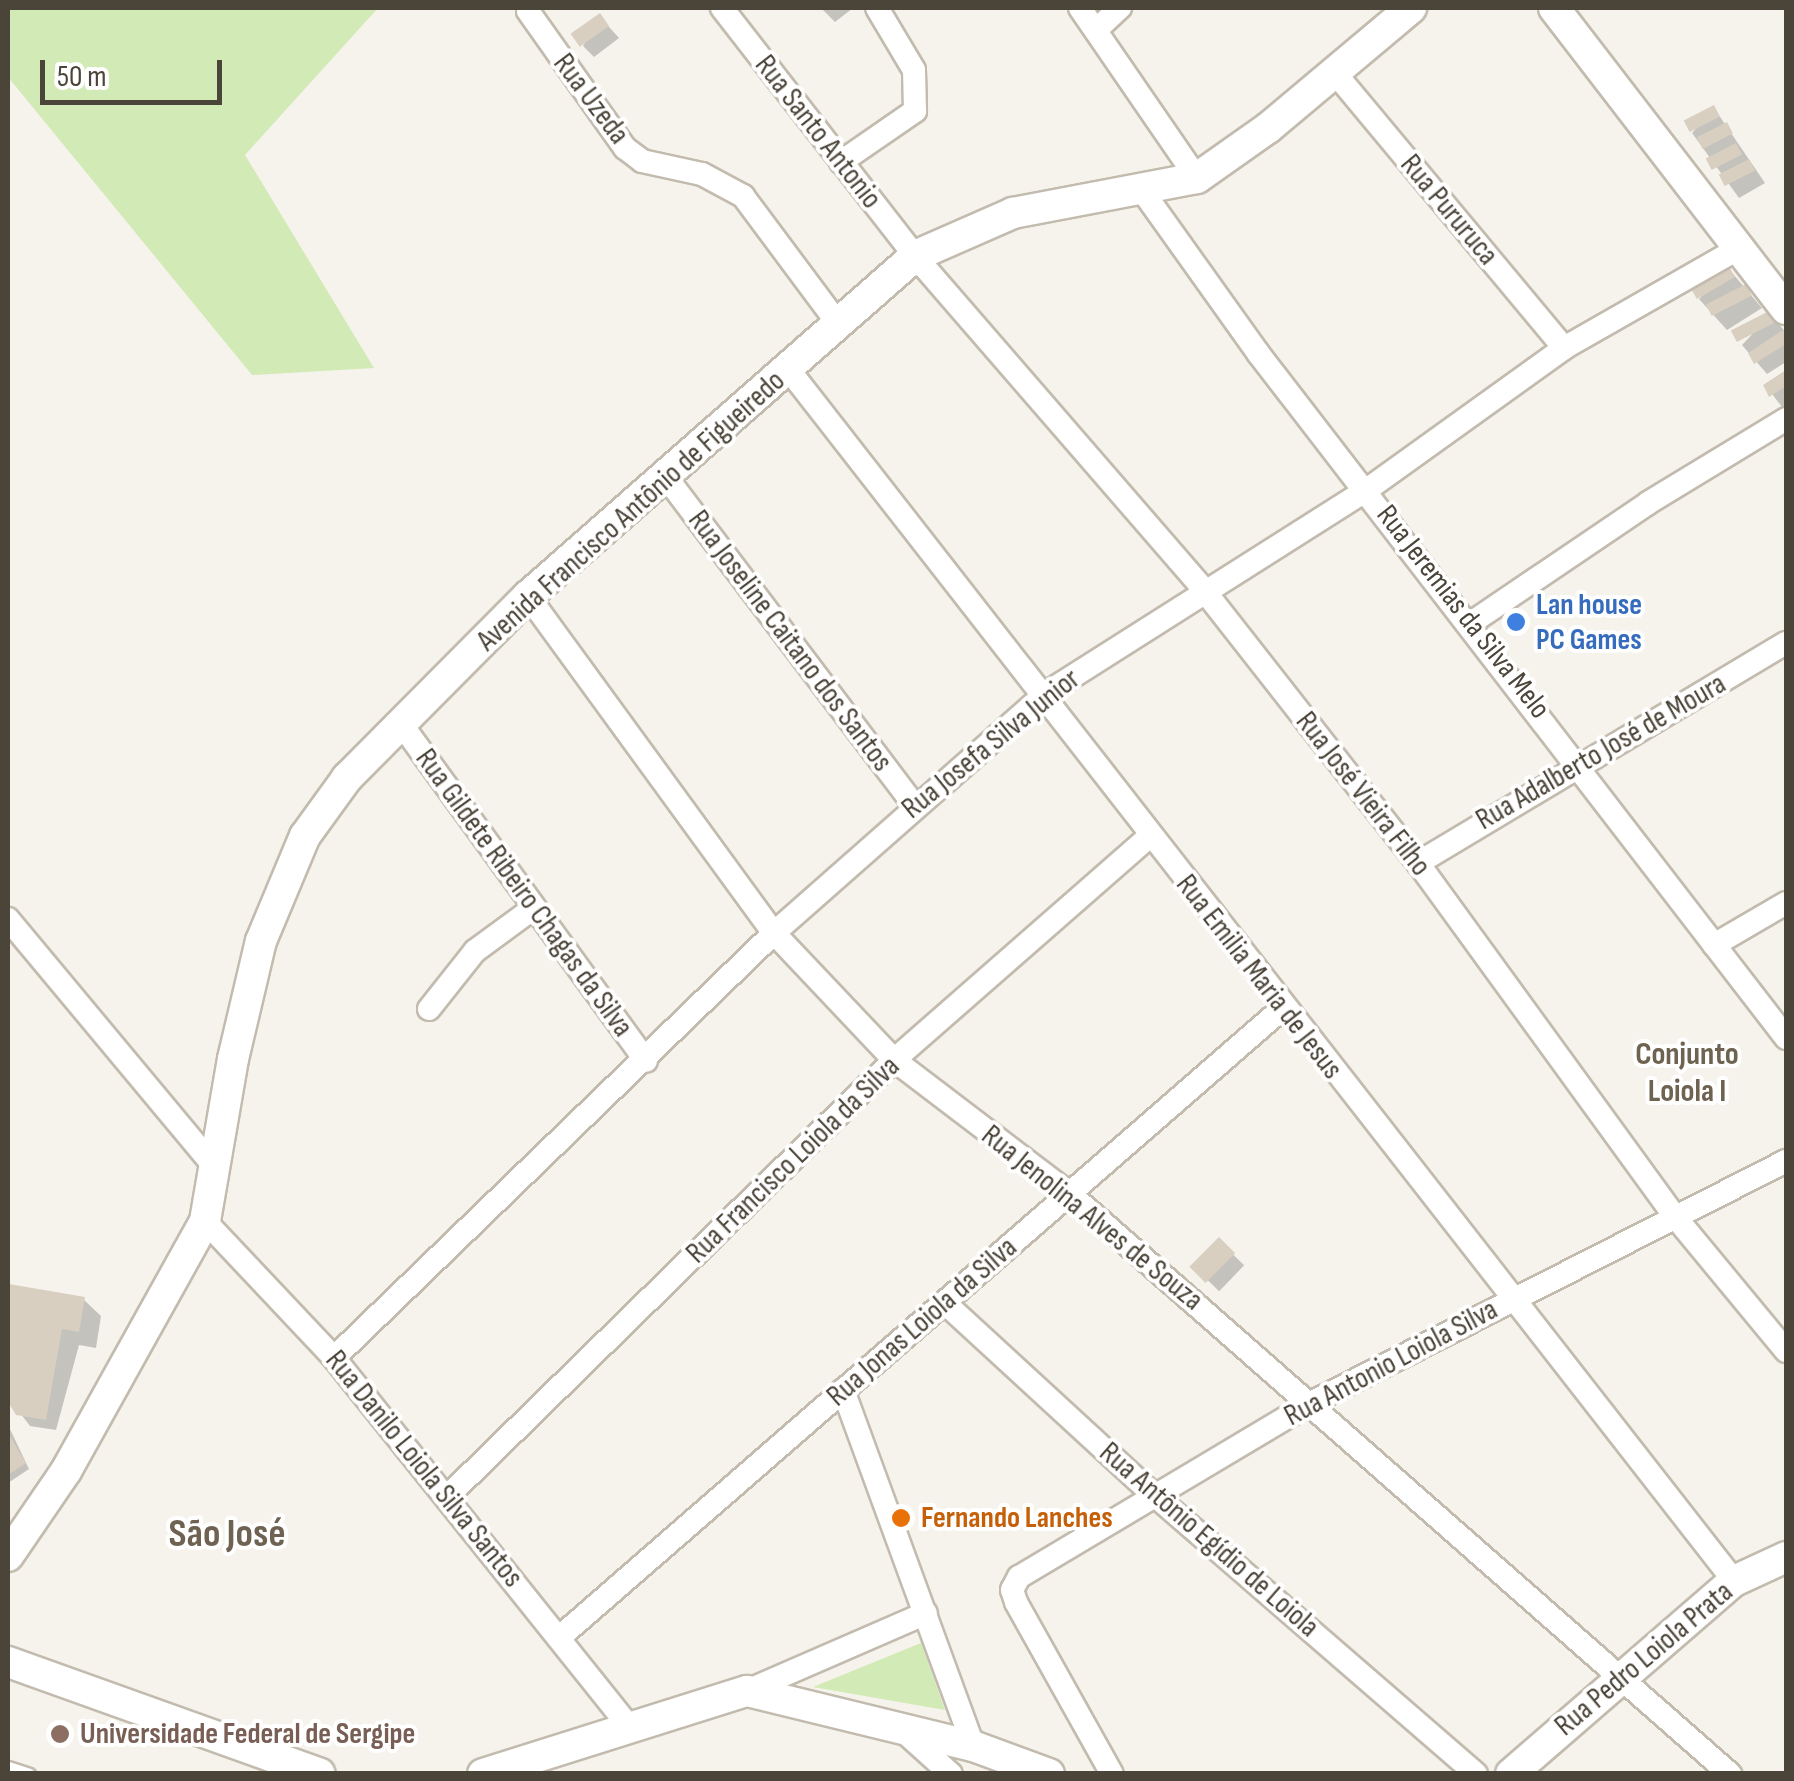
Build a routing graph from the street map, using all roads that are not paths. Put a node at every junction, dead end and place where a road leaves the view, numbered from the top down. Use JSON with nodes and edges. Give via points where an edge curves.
{"nodes":[{"id":1,"x":722,"y":8,"type":"edge"},
{"id":2,"x":877,"y":8,"type":"edge"},
{"id":3,"x":1080,"y":8,"type":"edge"},
{"id":4,"x":1120,"y":8,"type":"edge"},
{"id":5,"x":1411,"y":8,"type":"edge"},
{"id":6,"x":1554,"y":8,"type":"edge"},
{"id":7,"x":528,"y":10,"type":"dead end"},
{"id":8,"x":1096,"y":30,"type":"junction"},
{"id":9,"x":1335,"y":73,"type":"junction"},
{"id":10,"x":840,"y":162,"type":"junction"},
{"id":11,"x":1197,"y":178,"type":"junction"},
{"id":12,"x":1140,"y":186,"type":"junction"},
{"id":13,"x":1739,"y":248,"type":"junction"},
{"id":14,"x":916,"y":256,"type":"junction"},
{"id":15,"x":1786,"y":309,"type":"edge"},
{"id":16,"x":839,"y":325,"type":"junction"},
{"id":17,"x":1564,"y":348,"type":"junction"},
{"id":18,"x":789,"y":370,"type":"junction"},
{"id":19,"x":1786,"y":419,"type":"edge"},
{"id":20,"x":666,"y":477,"type":"junction"},
{"id":21,"x":1368,"y":489,"type":"junction"},
{"id":22,"x":1202,"y":589,"type":"junction"},
{"id":23,"x":528,"y":596,"type":"junction"},
{"id":24,"x":1471,"y":624,"type":"junction"},
{"id":25,"x":1786,"y":643,"type":"edge"},
{"id":26,"x":1045,"y":694,"type":"junction"},
{"id":27,"x":402,"y":725,"type":"junction"},
{"id":28,"x":1581,"y":764,"type":"junction"},
{"id":29,"x":915,"y":806,"type":"junction"},
{"id":30,"x":1150,"y":836,"type":"junction"},
{"id":31,"x":1418,"y":864,"type":"junction"},
{"id":32,"x":1786,"y":904,"type":"edge"},
{"id":33,"x":531,"y":910,"type":"junction"},
{"id":34,"x":12,"y":930,"type":"edge"},
{"id":35,"x":774,"y":934,"type":"junction"},
{"id":36,"x":1714,"y":946,"type":"junction"},
{"id":37,"x":429,"y":1008,"type":"dead end"},
{"id":38,"x":1283,"y":1008,"type":"junction"},
{"id":39,"x":1786,"y":1038,"type":"edge"},
{"id":40,"x":646,"y":1060,"type":"junction"},
{"id":41,"x":894,"y":1060,"type":"junction"},
{"id":42,"x":1786,"y":1161,"type":"edge"},
{"id":43,"x":212,"y":1165,"type":"junction"},
{"id":44,"x":1070,"y":1194,"type":"junction"},
{"id":45,"x":1672,"y":1214,"type":"junction"},
{"id":46,"x":206,"y":1221,"type":"junction"},
{"id":47,"x":1512,"y":1299,"type":"junction"},
{"id":48,"x":945,"y":1302,"type":"junction"},
{"id":49,"x":1786,"y":1351,"type":"edge"},
{"id":50,"x":334,"y":1358,"type":"junction"},
{"id":51,"x":843,"y":1390,"type":"junction"},
{"id":52,"x":1310,"y":1403,"type":"junction"},
{"id":53,"x":1153,"y":1494,"type":"junction"},
{"id":54,"x":448,"y":1496,"type":"junction"},
{"id":55,"x":8,"y":1556,"type":"edge"},
{"id":56,"x":1786,"y":1557,"type":"edge"},
{"id":57,"x":1734,"y":1581,"type":"junction"},
{"id":58,"x":926,"y":1613,"type":"junction"},
{"id":59,"x":561,"y":1636,"type":"junction"},
{"id":60,"x":8,"y":1662,"type":"edge"},
{"id":61,"x":1618,"y":1675,"type":"junction"},
{"id":62,"x":747,"y":1691,"type":"junction"},
{"id":63,"x":898,"y":1727,"type":"junction"},
{"id":64,"x":630,"y":1728,"type":"junction"},
{"id":65,"x":973,"y":1746,"type":"junction"},
{"id":66,"x":8,"y":1767,"type":"edge"},
{"id":67,"x":29,"y":1774,"type":"edge"},
{"id":68,"x":320,"y":1774,"type":"edge"},
{"id":69,"x":484,"y":1774,"type":"edge"},
{"id":70,"x":950,"y":1774,"type":"edge"},
{"id":71,"x":1048,"y":1774,"type":"edge"},
{"id":72,"x":1112,"y":1774,"type":"edge"},
{"id":73,"x":1476,"y":1774,"type":"edge"},
{"id":74,"x":1511,"y":1774,"type":"edge"},
{"id":75,"x":1730,"y":1774,"type":"edge"}],
"edges":[{"from":1,"to":10,"type":"street","name":"Rua Santo Antonio"},
{"from":2,"to":10,"type":"street","via":[[914,70],[914,111]]},
{"from":3,"to":8,"type":"street"},
{"from":4,"to":8,"type":"street"},
{"from":5,"to":9,"type":"street","name":"Avenida Francisco Antônio de Figueiredo"},
{"from":6,"to":13,"type":"street"},
{"from":7,"to":16,"type":"street","name":"Rua Uzeda","via":[[625,148],[743,196]]},
{"from":8,"to":11,"type":"street"},
{"from":9,"to":11,"type":"street","name":"Avenida Francisco Antônio de Figueiredo"},
{"from":9,"to":17,"type":"street","name":"Rua Pururuca"},
{"from":10,"to":14,"type":"street","name":"Rua Santo Antonio"},
{"from":11,"to":12,"type":"street","name":"Avenida Francisco Antônio de Figueiredo"},
{"from":12,"to":14,"type":"street","name":"Avenida Francisco Antônio de Figueiredo","via":[[1012,213]]},
{"from":12,"to":21,"type":"street","name":"Rua Jeremias da Silva Melo","via":[[1258,353]]},
{"from":13,"to":15,"type":"street"},
{"from":13,"to":17,"type":"street","name":"Rua Josefa Silva Junior"},
{"from":14,"to":16,"type":"street","name":"Avenida Francisco Antônio de Figueiredo"},
{"from":14,"to":22,"type":"street","name":"Rua José Vieira Filho"},
{"from":16,"to":18,"type":"street","name":"Avenida Francisco Antônio de Figueiredo"},
{"from":17,"to":21,"type":"street","name":"Rua Josefa Silva Junior"},
{"from":18,"to":20,"type":"street","name":"Avenida Francisco Antônio de Figueiredo"},
{"from":18,"to":26,"type":"street","name":"Rua Emilia Maria de Jesus"},
{"from":19,"to":24,"type":"street"},
{"from":20,"to":23,"type":"street","name":"Avenida Francisco Antônio de Figueiredo"},
{"from":20,"to":29,"type":"street","name":"Rua Joseline Caitano dos Santos"},
{"from":21,"to":22,"type":"street","name":"Rua Josefa Silva Junior"},
{"from":21,"to":24,"type":"street","name":"Rua Jeremias da Silva Melo"},
{"from":22,"to":26,"type":"street","name":"Rua Josefa Silva Junior"},
{"from":22,"to":31,"type":"street","name":"Rua José Vieira Filho"},
{"from":23,"to":27,"type":"street","name":"Avenida Francisco Antônio de Figueiredo"},
{"from":23,"to":35,"type":"street","name":"Rua Jenolina Alves de Souza"},
{"from":24,"to":28,"type":"street","name":"Rua Jeremias da Silva Melo"},
{"from":25,"to":28,"type":"street","name":"Rua Adalberto José de Moura"},
{"from":26,"to":29,"type":"street","name":"Rua Josefa Silva Junior"},
{"from":26,"to":30,"type":"street","name":"Rua Emilia Maria de Jesus"},
{"from":27,"to":33,"type":"street","name":"Rua Gildete Ribeiro Chagas da Silva"},
{"from":27,"to":43,"type":"street","name":"Avenida Francisco Antônio de Figueiredo","via":[[347,778],[305,836],[286,878],[261,941]]},
{"from":28,"to":31,"type":"street","name":"Rua Adalberto José de Moura"},
{"from":28,"to":36,"type":"street","name":"Rua Jeremias da Silva Melo"},
{"from":29,"to":35,"type":"street","name":"Rua Josefa Silva Junior"},
{"from":30,"to":38,"type":"street","name":"Rua Emilia Maria de Jesus"},
{"from":30,"to":41,"type":"street","name":"Rua Francisco Loiola da Silva"},
{"from":31,"to":45,"type":"street","name":"Rua José Vieira Filho"},
{"from":32,"to":36,"type":"street"},
{"from":33,"to":37,"type":"street","via":[[475,950]]},
{"from":33,"to":40,"type":"street","name":"Rua Gildete Ribeiro Chagas da Silva"},
{"from":34,"to":43,"type":"street"},
{"from":35,"to":40,"type":"street","name":"Rua Josefa Silva Junior"},
{"from":35,"to":41,"type":"street","name":"Rua Jenolina Alves de Souza"},
{"from":36,"to":39,"type":"street","name":"Rua Jeremias da Silva Melo"},
{"from":38,"to":44,"type":"street","name":"Rua Jonas Loiola da Silva"},
{"from":38,"to":47,"type":"street","name":"Rua Emilia Maria de Jesus"},
{"from":40,"to":50,"type":"street","name":"Rua Josefa Silva Junior"},
{"from":41,"to":44,"type":"street","name":"Rua Jenolina Alves de Souza"},
{"from":41,"to":54,"type":"street","name":"Rua Francisco Loiola da Silva"},
{"from":42,"to":45,"type":"street","name":"Rua Antonio Loiola Silva"},
{"from":43,"to":46,"type":"street","name":"Avenida Francisco Antônio de Figueiredo"},
{"from":44,"to":48,"type":"street","name":"Rua Jonas Loiola da Silva"},
{"from":44,"to":52,"type":"street","name":"Rua Jenolina Alves de Souza"},
{"from":45,"to":47,"type":"street","name":"Rua Antonio Loiola Silva"},
{"from":45,"to":49,"type":"street","name":"Rua José Vieira Filho"},
{"from":46,"to":50,"type":"street","name":"Rua Danilo Loiola Silva Santos"},
{"from":46,"to":55,"type":"street","name":"Avenida Francisco Antônio de Figueiredo","via":[[66,1470]]},
{"from":47,"to":52,"type":"street","name":"Rua Antonio Loiola Silva"},
{"from":47,"to":57,"type":"street","name":"Rua Emilia Maria de Jesus"},
{"from":48,"to":51,"type":"street","name":"Rua Jonas Loiola da Silva"},
{"from":48,"to":53,"type":"street","name":"Rua Antônio Egídio de Loiola"},
{"from":50,"to":54,"type":"street","name":"Rua Danilo Loiola Silva Santos"},
{"from":51,"to":58,"type":"street"},
{"from":51,"to":59,"type":"street","name":"Rua Jonas Loiola da Silva"},
{"from":52,"to":53,"type":"street","name":"Rua Antonio Loiola Silva"},
{"from":52,"to":61,"type":"street","name":"Rua Jenolina Alves de Souza"},
{"from":53,"to":72,"type":"street","name":"Rua Antonio Loiola Silva","via":[[1041,1561],[1012,1590]]},
{"from":53,"to":73,"type":"street","name":"Rua Antônio Egídio de Loiola"},
{"from":54,"to":59,"type":"street","name":"Rua Danilo Loiola Silva Santos"},
{"from":56,"to":57,"type":"street","name":"Rua Pedro Loiola Prata"},
{"from":57,"to":61,"type":"street","name":"Rua Pedro Loiola Prata"},
{"from":58,"to":62,"type":"street"},
{"from":58,"to":65,"type":"street"},
{"from":59,"to":64,"type":"street","name":"Rua Danilo Loiola Silva Santos"},
{"from":60,"to":68,"type":"street"},
{"from":61,"to":74,"type":"street","name":"Rua Pedro Loiola Prata"},
{"from":61,"to":75,"type":"street","name":"Rua Jenolina Alves de Souza"},
{"from":62,"to":63,"type":"street"},
{"from":62,"to":64,"type":"street"},
{"from":63,"to":65,"type":"street"},
{"from":63,"to":70,"type":"street"},
{"from":64,"to":69,"type":"street"},
{"from":65,"to":71,"type":"street"},
{"from":66,"to":67,"type":"lane"}]}
